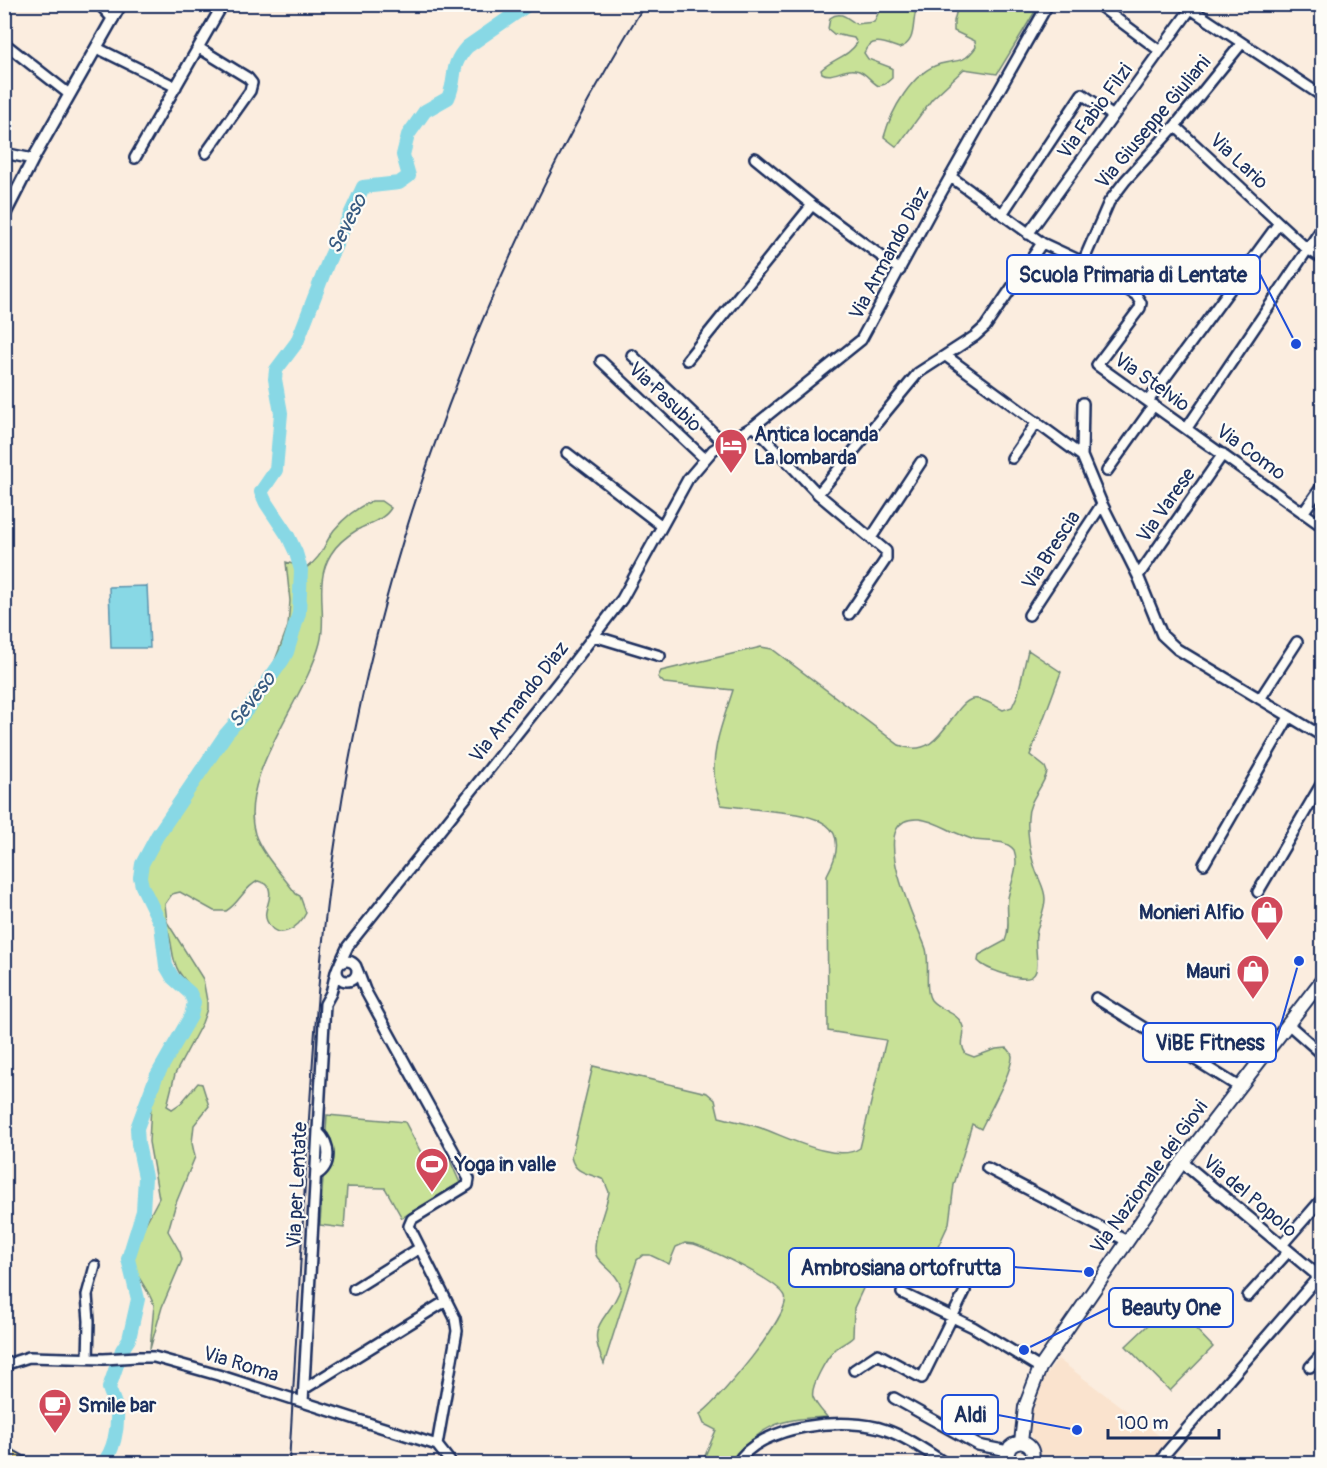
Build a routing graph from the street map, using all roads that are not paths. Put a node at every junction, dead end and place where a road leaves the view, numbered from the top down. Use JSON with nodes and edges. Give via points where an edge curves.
{"nodes":[{"id":1,"x":99,"y":4,"type":"edge"},
{"id":2,"x":121,"y":4,"type":"edge"},
{"id":3,"x":223,"y":4,"type":"edge"},
{"id":4,"x":1048,"y":4,"type":"edge"},
{"id":5,"x":1097,"y":4,"type":"edge"},
{"id":6,"x":1192,"y":7,"type":"edge"},
{"id":7,"x":113,"y":19,"type":"junction"},
{"id":8,"x":4,"y":43,"type":"edge"},
{"id":9,"x":1242,"y":43,"type":"junction"},
{"id":10,"x":97,"y":48,"type":"junction"},
{"id":11,"x":199,"y":48,"type":"junction"},
{"id":12,"x":1160,"y":51,"type":"junction"},
{"id":13,"x":176,"y":87,"type":"junction"},
{"id":14,"x":69,"y":94,"type":"junction"},
{"id":15,"x":1323,"y":96,"type":"edge"},
{"id":16,"x":1113,"y":116,"type":"junction"},
{"id":17,"x":1175,"y":126,"type":"junction"},
{"id":18,"x":4,"y":153,"type":"edge"},
{"id":19,"x":206,"y":153,"type":"dead end"},
{"id":20,"x":135,"y":158,"type":"dead end"},
{"id":21,"x":755,"y":158,"type":"dead end"},
{"id":22,"x":33,"y":159,"type":"junction"},
{"id":23,"x":951,"y":177,"type":"junction"},
{"id":24,"x":812,"y":205,"type":"junction"},
{"id":25,"x":1002,"y":214,"type":"junction"},
{"id":26,"x":4,"y":216,"type":"edge"},
{"id":27,"x":1279,"y":223,"type":"junction"},
{"id":28,"x":1323,"y":228,"type":"edge"},
{"id":29,"x":1028,"y":234,"type":"junction"},
{"id":30,"x":1042,"y":243,"type":"junction"},
{"id":31,"x":1307,"y":249,"type":"junction"},
{"id":32,"x":1323,"y":258,"type":"edge"},
{"id":33,"x":1083,"y":262,"type":"junction"},
{"id":34,"x":900,"y":270,"type":"junction"},
{"id":35,"x":632,"y":355,"type":"dead end"},
{"id":36,"x":946,"y":356,"type":"junction"},
{"id":37,"x":687,"y":360,"type":"dead end"},
{"id":38,"x":601,"y":361,"type":"dead end"},
{"id":39,"x":1083,"y":403,"type":"dead end"},
{"id":40,"x":1151,"y":403,"type":"junction"},
{"id":41,"x":1037,"y":422,"type":"junction"},
{"id":42,"x":754,"y":426,"type":"junction"},
{"id":43,"x":1187,"y":428,"type":"junction"},
{"id":44,"x":724,"y":443,"type":"junction"},
{"id":45,"x":567,"y":453,"type":"dead end"},
{"id":46,"x":1223,"y":454,"type":"junction"},
{"id":47,"x":1082,"y":456,"type":"junction"},
{"id":48,"x":1012,"y":458,"type":"dead end"},
{"id":49,"x":705,"y":459,"type":"junction"},
{"id":50,"x":921,"y":462,"type":"dead end"},
{"id":51,"x":1107,"y":471,"type":"dead end"},
{"id":52,"x":1323,"y":486,"type":"edge"},
{"id":53,"x":818,"y":494,"type":"junction"},
{"id":54,"x":1102,"y":504,"type":"junction"},
{"id":55,"x":1303,"y":513,"type":"junction"},
{"id":56,"x":662,"y":526,"type":"junction"},
{"id":57,"x":1323,"y":526,"type":"edge"},
{"id":58,"x":871,"y":538,"type":"junction"},
{"id":59,"x":1138,"y":576,"type":"junction"},
{"id":60,"x":849,"y":614,"type":"dead end"},
{"id":61,"x":1029,"y":615,"type":"dead end"},
{"id":62,"x":594,"y":636,"type":"junction"},
{"id":63,"x":1297,"y":642,"type":"dead end"},
{"id":64,"x":660,"y":656,"type":"dead end"},
{"id":65,"x":1260,"y":699,"type":"junction"},
{"id":66,"x":1289,"y":717,"type":"junction"},
{"id":67,"x":1323,"y":736,"type":"edge"},
{"id":68,"x":1323,"y":783,"type":"edge"},
{"id":69,"x":1204,"y":864,"type":"dead end"},
{"id":70,"x":1258,"y":892,"type":"dead end"},
{"id":71,"x":348,"y":946,"type":"junction"},
{"id":72,"x":355,"y":966,"type":"junction"},
{"id":73,"x":338,"y":968,"type":"junction"},
{"id":74,"x":1323,"y":980,"type":"edge"},
{"id":75,"x":348,"y":981,"type":"junction"},
{"id":76,"x":365,"y":990,"type":"junction"},
{"id":77,"x":331,"y":993,"type":"junction"},
{"id":78,"x":1096,"y":998,"type":"dead end"},
{"id":79,"x":1288,"y":1024,"type":"junction"},
{"id":80,"x":1323,"y":1054,"type":"edge"},
{"id":81,"x":1239,"y":1088,"type":"junction"},
{"id":82,"x":1182,"y":1162,"type":"junction"},
{"id":83,"x":987,"y":1168,"type":"dead end"},
{"id":84,"x":1323,"y":1199,"type":"edge"},
{"id":85,"x":1127,"y":1241,"type":"junction"},
{"id":86,"x":418,"y":1249,"type":"junction"},
{"id":87,"x":1285,"y":1249,"type":"junction"},
{"id":88,"x":95,"y":1266,"type":"dead end"},
{"id":89,"x":1321,"y":1277,"type":"edge"},
{"id":90,"x":354,"y":1289,"type":"dead end"},
{"id":91,"x":965,"y":1291,"type":"dead end"},
{"id":92,"x":902,"y":1293,"type":"dead end"},
{"id":93,"x":1248,"y":1296,"type":"dead end"},
{"id":94,"x":446,"y":1301,"type":"junction"},
{"id":95,"x":951,"y":1316,"type":"junction"},
{"id":96,"x":1323,"y":1354,"type":"edge"},
{"id":97,"x":88,"y":1359,"type":"junction"},
{"id":98,"x":4,"y":1365,"type":"edge"},
{"id":99,"x":1310,"y":1367,"type":"dead end"},
{"id":100,"x":1040,"y":1368,"type":"junction"},
{"id":101,"x":854,"y":1370,"type":"dead end"},
{"id":102,"x":304,"y":1389,"type":"junction"},
{"id":103,"x":894,"y":1398,"type":"dead end"},
{"id":104,"x":303,"y":1401,"type":"junction"},
{"id":105,"x":1021,"y":1442,"type":"junction"},
{"id":106,"x":437,"y":1445,"type":"junction"},
{"id":107,"x":4,"y":1453,"type":"edge"},
{"id":108,"x":1009,"y":1457,"type":"edge"},
{"id":109,"x":20,"y":1462,"type":"edge"},
{"id":110,"x":449,"y":1462,"type":"edge"},
{"id":111,"x":1031,"y":1463,"type":"edge"},
{"id":112,"x":737,"y":1464,"type":"edge"},
{"id":113,"x":946,"y":1464,"type":"edge"},
{"id":114,"x":1159,"y":1464,"type":"edge"}],
"edges":[{"from":1,"to":7,"type":"street"},
{"from":2,"to":7,"type":"street"},
{"from":3,"to":11,"type":"street"},
{"from":4,"to":23,"type":"street","name":"Via Armando Diaz"},
{"from":5,"to":12,"type":"street"},
{"from":6,"to":9,"type":"street"},
{"from":6,"to":12,"type":"street","name":"Via Fabio Filzi"},
{"from":7,"to":10,"type":"street"},
{"from":8,"to":14,"type":"street"},
{"from":9,"to":15,"type":"street"},
{"from":9,"to":17,"type":"street","name":"Via Giuseppe Giuliani"},
{"from":10,"to":13,"type":"street"},
{"from":10,"to":14,"type":"street"},
{"from":11,"to":13,"type":"street"},
{"from":11,"to":19,"type":"street","via":[[252,83],[250,92]]},
{"from":12,"to":16,"type":"street","name":"Via Fabio Filzi"},
{"from":13,"to":20,"type":"street"},
{"from":14,"to":22,"type":"street"},
{"from":16,"to":25,"type":"street","via":[[1082,94]]},
{"from":16,"to":29,"type":"street","name":"Via Fabio Filzi"},
{"from":17,"to":27,"type":"street","name":"Via Lario"},
{"from":17,"to":33,"type":"street","name":"Via Giuseppe Giuliani","via":[[1109,202]]},
{"from":18,"to":22,"type":"street"},
{"from":21,"to":24,"type":"street"},
{"from":22,"to":26,"type":"street"},
{"from":23,"to":25,"type":"street"},
{"from":23,"to":34,"type":"street","name":"Via Armando Diaz"},
{"from":24,"to":34,"type":"street"},
{"from":24,"to":37,"type":"street"},
{"from":25,"to":29,"type":"street"},
{"from":27,"to":31,"type":"street","name":"Via Lario"},
{"from":27,"to":40,"type":"street"},
{"from":28,"to":31,"type":"street"},
{"from":29,"to":30,"type":"street"},
{"from":30,"to":33,"type":"street"},
{"from":30,"to":36,"type":"street","via":[[985,327]]},
{"from":31,"to":32,"type":"street","name":"Via Lario"},
{"from":31,"to":43,"type":"street"},
{"from":33,"to":40,"type":"street","name":"Via Stelvio","via":[[1136,295],[1141,303],[1097,365]]},
{"from":34,"to":42,"type":"street","name":"Via Armando Diaz","via":[[861,340]]},
{"from":35,"to":44,"type":"street"},
{"from":36,"to":41,"type":"street"},
{"from":36,"to":53,"type":"street","via":[[918,373]]},
{"from":38,"to":49,"type":"street","name":"Via Pasubio"},
{"from":39,"to":47,"type":"street"},
{"from":40,"to":43,"type":"street","name":"Via Stelvio"},
{"from":40,"to":51,"type":"street"},
{"from":41,"to":47,"type":"street"},
{"from":41,"to":48,"type":"street"},
{"from":42,"to":44,"type":"street","name":"Via Armando Diaz"},
{"from":42,"to":53,"type":"street"},
{"from":43,"to":46,"type":"street","name":"Via Como"},
{"from":44,"to":49,"type":"street","name":"Via Armando Diaz"},
{"from":45,"to":56,"type":"street"},
{"from":46,"to":55,"type":"street","name":"Via Como"},
{"from":46,"to":59,"type":"street","name":"Via Varese"},
{"from":47,"to":54,"type":"street"},
{"from":49,"to":56,"type":"street","name":"Via Armando Diaz","via":[[688,479]]},
{"from":50,"to":58,"type":"street"},
{"from":52,"to":55,"type":"street"},
{"from":53,"to":58,"type":"street"},
{"from":54,"to":59,"type":"street"},
{"from":54,"to":61,"type":"street","name":"Via Brescia"},
{"from":55,"to":57,"type":"street","name":"Via Como"},
{"from":56,"to":62,"type":"street","name":"Via Armando Diaz","via":[[622,599]]},
{"from":58,"to":60,"type":"street","via":[[886,551],[886,560]]},
{"from":59,"to":65,"type":"street","via":[[1162,635],[1177,649]]},
{"from":62,"to":64,"type":"street"},
{"from":62,"to":71,"type":"street","name":"Via Armando Diaz"},
{"from":63,"to":65,"type":"street"},
{"from":65,"to":66,"type":"street"},
{"from":66,"to":67,"type":"street"},
{"from":66,"to":69,"type":"street"},
{"from":68,"to":70,"type":"street"},
{"from":71,"to":72,"type":"street"},
{"from":71,"to":73,"type":"street","name":"Via per Lentate"},
{"from":72,"to":73,"type":"street","via":[[347,961]]},
{"from":72,"to":75,"type":"street","via":[[356,975]]},
{"from":72,"to":76,"type":"street"},
{"from":73,"to":75,"type":"street","via":[[339,978]]},
{"from":73,"to":77,"type":"street","name":"Via per Lentate"},
{"from":74,"to":79,"type":"main road","name":"Via Nazionale dei Giovi"},
{"from":75,"to":76,"type":"street"},
{"from":75,"to":77,"type":"street"},
{"from":76,"to":86,"type":"street","via":[[469,1179],[468,1185],[412,1219],[408,1227]]},
{"from":77,"to":102,"type":"street","name":"Via per Lentate","via":[[325,1004]]},
{"from":78,"to":81,"type":"street"},
{"from":79,"to":80,"type":"street"},
{"from":79,"to":81,"type":"main road","name":"Via Nazionale dei Giovi"},
{"from":81,"to":82,"type":"main road","name":"Via Nazionale dei Giovi"},
{"from":82,"to":85,"type":"main road","name":"Via Nazionale dei Giovi"},
{"from":82,"to":87,"type":"street","name":"Via del Popolo"},
{"from":83,"to":85,"type":"street"},
{"from":84,"to":87,"type":"street"},
{"from":85,"to":100,"type":"main road","name":"Via Nazionale dei Giovi"},
{"from":86,"to":90,"type":"street"},
{"from":86,"to":94,"type":"street"},
{"from":87,"to":89,"type":"street","name":"Via del Popolo"},
{"from":87,"to":93,"type":"street"},
{"from":88,"to":97,"type":"street","via":[[87,1295]]},
{"from":89,"to":114,"type":"street"},
{"from":91,"to":95,"type":"street"},
{"from":92,"to":95,"type":"street"},
{"from":94,"to":102,"type":"street"},
{"from":94,"to":106,"type":"street","via":[[457,1331]]},
{"from":95,"to":100,"type":"street"},
{"from":95,"to":101,"type":"street","via":[[922,1378],[878,1354]]},
{"from":96,"to":99,"type":"street"},
{"from":97,"to":98,"type":"street","name":"Via Roma","via":[[29,1357]]},
{"from":97,"to":104,"type":"street","name":"Via Roma","via":[[154,1358]]},
{"from":100,"to":105,"type":"main road","name":"Via Nazionale dei Giovi","via":[[1025,1407]]},
{"from":102,"to":104,"type":"street","name":"Via per Lentate"},
{"from":103,"to":108,"type":"street","via":[[978,1445]]},
{"from":104,"to":106,"type":"street","name":"Via Roma"},
{"from":105,"to":108,"type":"main road","via":[[1013,1444]]},
{"from":105,"to":111,"type":"main road","via":[[1032,1450]]},
{"from":106,"to":110,"type":"street"},
{"from":107,"to":109,"type":"main road"},
{"from":112,"to":113,"type":"street","via":[[755,1446],[782,1432],[833,1424],[886,1430]]}]}
